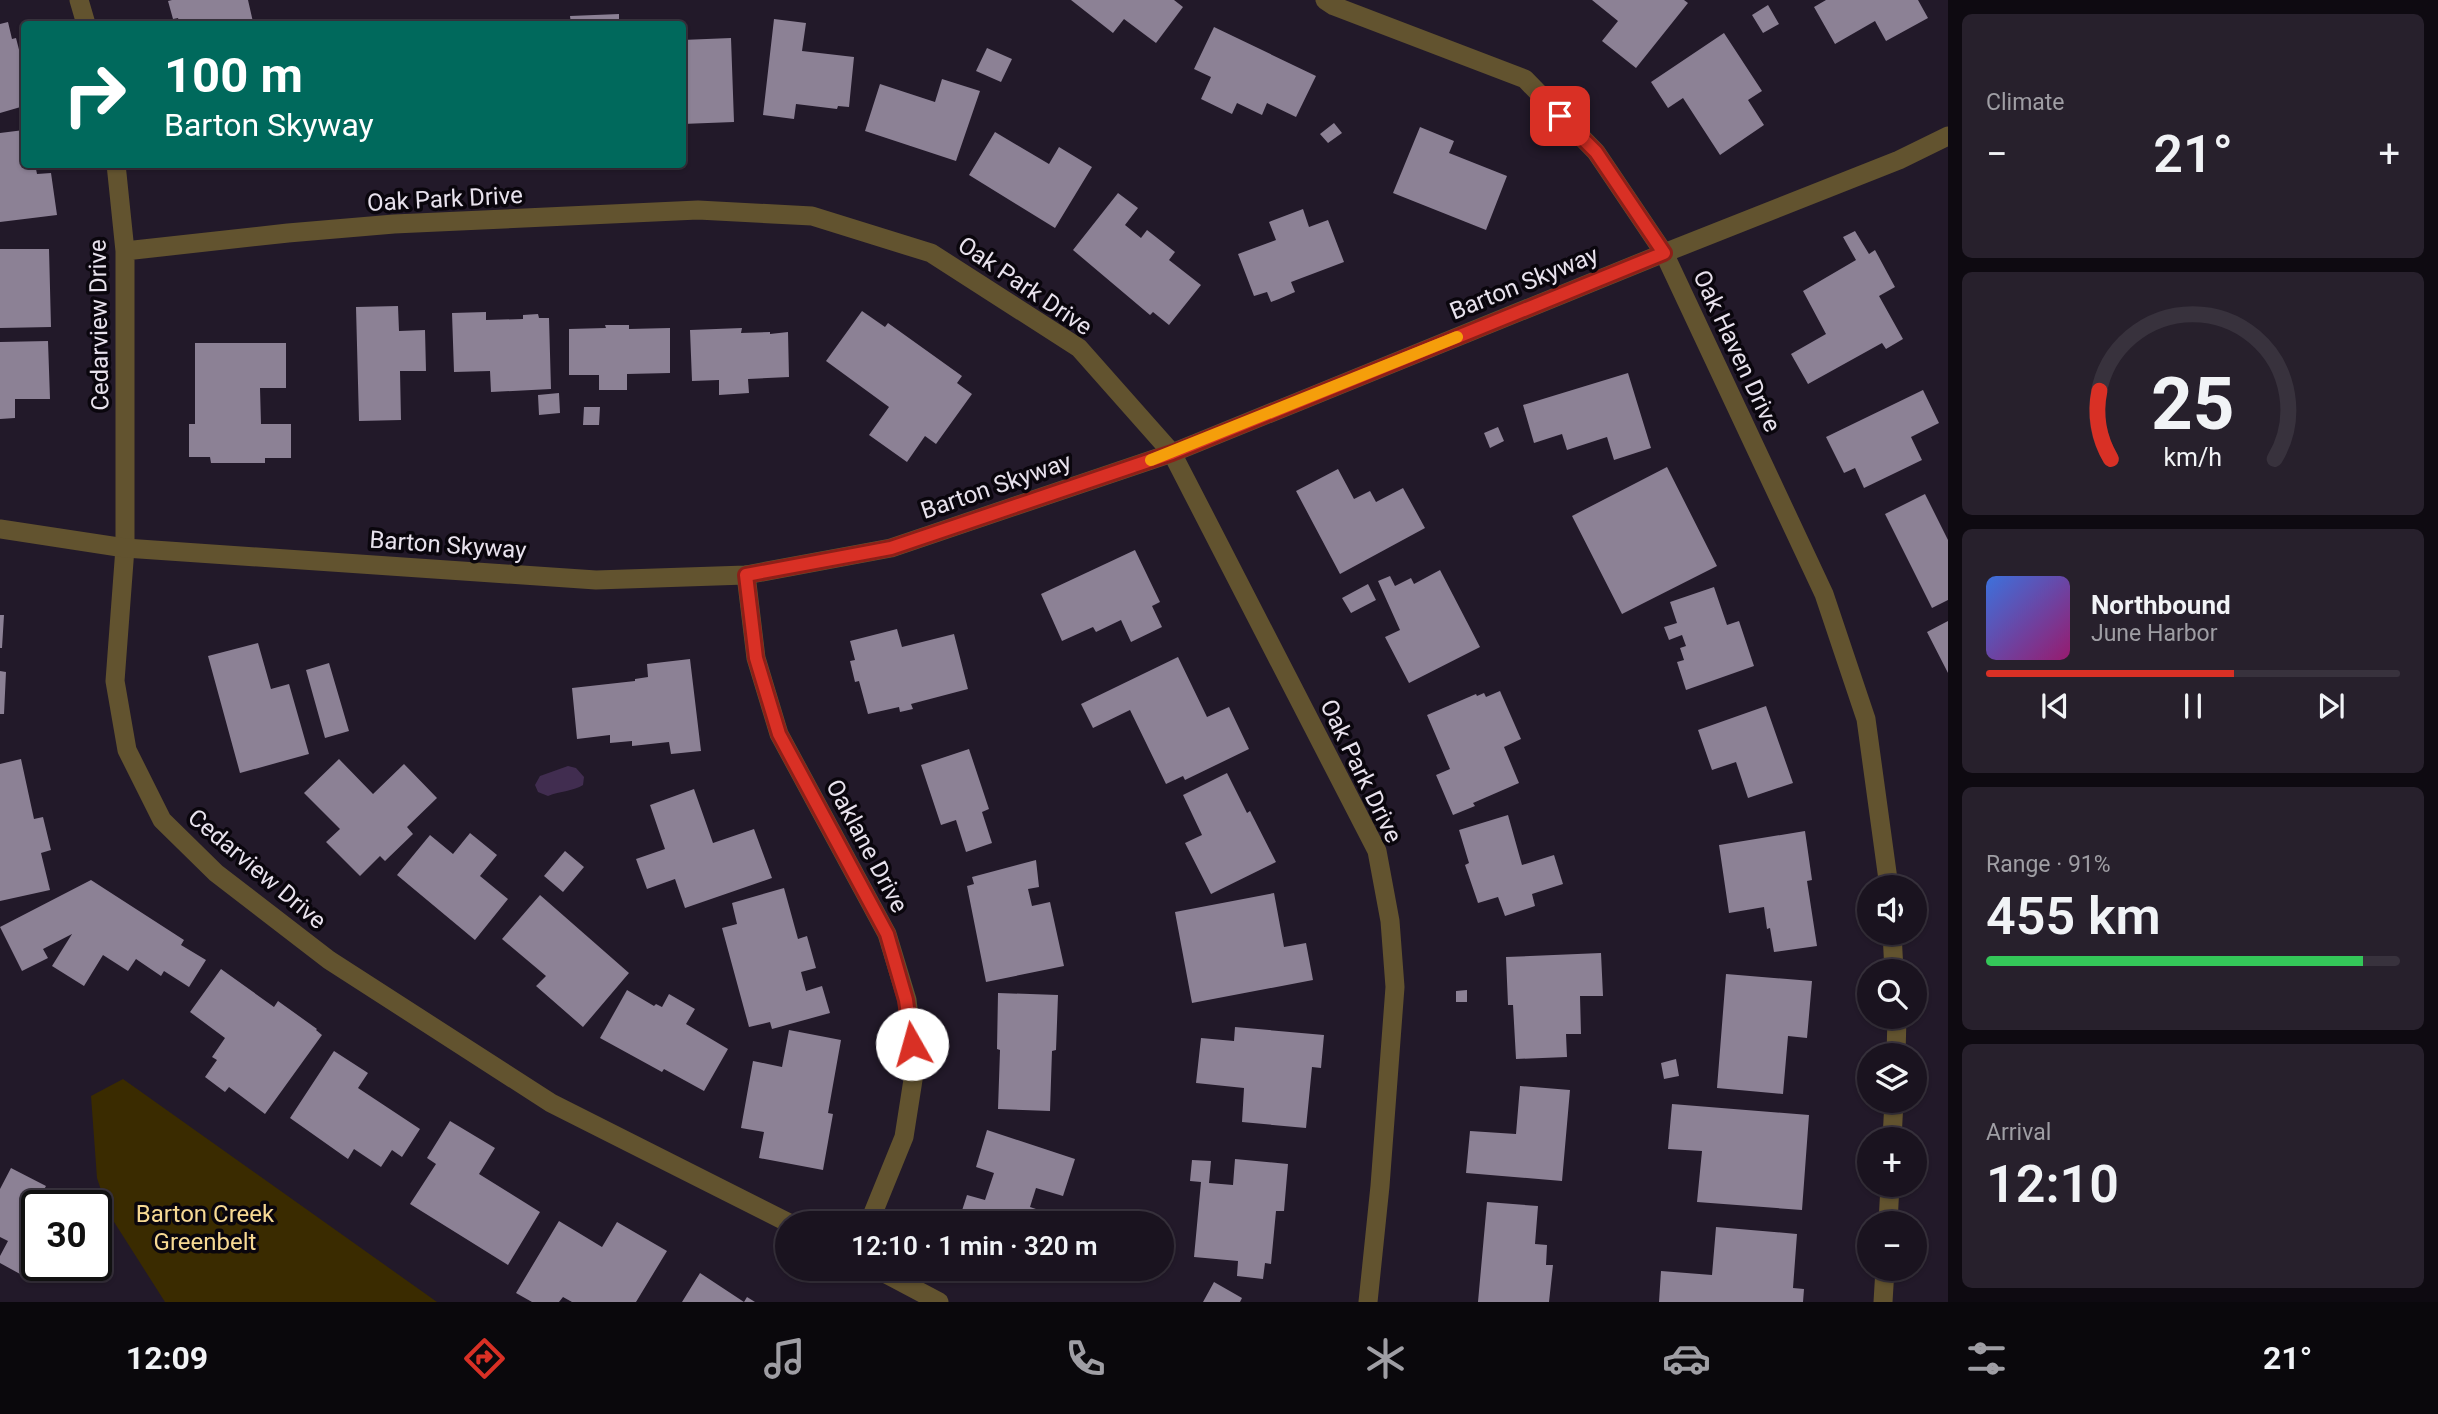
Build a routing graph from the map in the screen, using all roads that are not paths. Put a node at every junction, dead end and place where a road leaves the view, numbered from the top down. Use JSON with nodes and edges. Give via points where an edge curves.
{"nodes":[{"id":1,"x":79,"y":0,"type":"edge"},
{"id":2,"x":1325,"y":0,"type":"edge"},
{"id":3,"x":85,"y":21,"type":"edge"},
{"id":4,"x":1948,"y":136,"type":"edge"},
{"id":5,"x":116,"y":168,"type":"edge"},
{"id":6,"x":125,"y":251,"type":"junction"},
{"id":7,"x":1664,"y":253,"type":"junction"},
{"id":8,"x":1172,"y":453,"type":"junction"},
{"id":9,"x":0,"y":529,"type":"edge"},
{"id":10,"x":125,"y":548,"type":"junction"},
{"id":11,"x":746,"y":575,"type":"junction"},
{"id":12,"x":1887,"y":875,"type":"edge"},
{"id":13,"x":874,"y":1211,"type":"edge"},
{"id":14,"x":775,"y":1216,"type":"edge"},
{"id":15,"x":900,"y":1281,"type":"edge"},
{"id":16,"x":1884,"y":1281,"type":"edge"},
{"id":17,"x":939,"y":1302,"type":"edge"},
{"id":18,"x":1368,"y":1302,"type":"edge"},
{"id":19,"x":1883,"y":1302,"type":"edge"}],
"edges":[{"from":1,"to":3,"type":"street"},
{"from":2,"to":7,"type":"street","name":"Oak Haven Drive","via":[[1525,79],[1596,152]]},
{"from":4,"to":7,"type":"street","name":"Barton Skyway","via":[[1899,160]]},
{"from":5,"to":6,"type":"street","name":"Cedarview Drive"},
{"from":6,"to":8,"type":"street","name":"Oak Park Drive","via":[[394,224],[698,210],[812,216],[931,253],[1079,348]]},
{"from":6,"to":10,"type":"street","name":"Cedarview Drive"},
{"from":7,"to":8,"type":"street","name":"Barton Skyway"},
{"from":7,"to":12,"type":"street","name":"Oak Haven Drive","via":[[1824,594],[1866,719]]},
{"from":8,"to":11,"type":"street","name":"Barton Skyway","via":[[891,548]]},
{"from":8,"to":18,"type":"street","name":"Oak Park Drive","via":[[1377,852],[1390,920],[1395,987]]},
{"from":9,"to":10,"type":"street","name":"Barton Skyway"},
{"from":10,"to":11,"type":"street","name":"Barton Skyway","via":[[596,580]]},
{"from":10,"to":14,"type":"street","name":"Cedarview Drive","via":[[115,681],[127,750],[162,820],[216,873],[329,960],[387,998],[551,1103]]},
{"from":11,"to":13,"type":"street","name":"Oaklane Drive","via":[[756,658],[779,734],[887,934],[906,1000],[915,1067],[904,1137]]},
{"from":15,"to":17,"type":"street"},
{"from":16,"to":19,"type":"street"}]}
